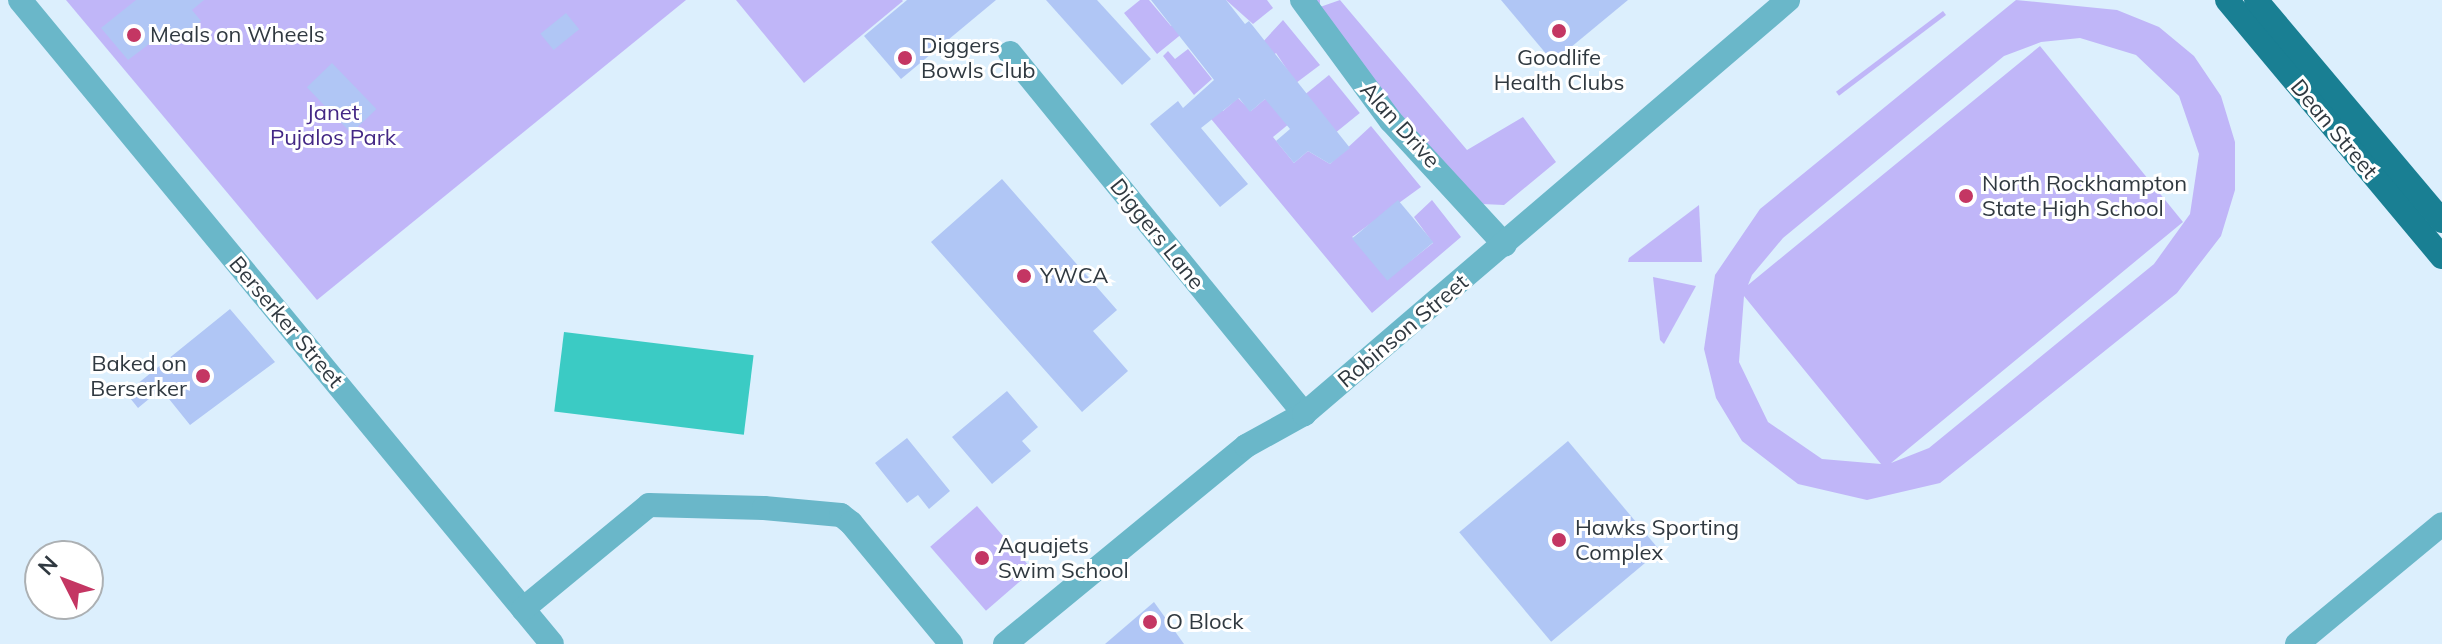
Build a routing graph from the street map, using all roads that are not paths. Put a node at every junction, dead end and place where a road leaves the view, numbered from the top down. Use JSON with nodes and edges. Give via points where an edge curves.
{"nodes":[{"id":1,"x":20,"y":0,"type":"edge"},
{"id":2,"x":1302,"y":0,"type":"edge"},
{"id":3,"x":1788,"y":0,"type":"edge"},
{"id":4,"x":2227,"y":0,"type":"edge"},
{"id":5,"x":2256,"y":0,"type":"edge"},
{"id":6,"x":1010,"y":53,"type":"dead end"},
{"id":7,"x":2442,"y":221,"type":"edge"},
{"id":8,"x":1505,"y":245,"type":"junction"},
{"id":9,"x":2442,"y":257,"type":"edge"},
{"id":10,"x":1304,"y":414,"type":"junction"},
{"id":11,"x":2442,"y":524,"type":"edge"},
{"id":12,"x":523,"y":609,"type":"junction"},
{"id":13,"x":2310,"y":640,"type":"edge"},
{"id":14,"x":552,"y":644,"type":"edge"},
{"id":15,"x":951,"y":644,"type":"edge"},
{"id":16,"x":1005,"y":644,"type":"edge"}],
"edges":[{"from":1,"to":12,"type":"street","name":"Berserker Street"},
{"from":2,"to":8,"type":"street","name":"Alan Drive","via":[[1391,121]]},
{"from":3,"to":8,"type":"street","name":"Robinson Street"},
{"from":4,"to":9,"type":"main road","name":"Dean Street"},
{"from":5,"to":7,"type":"main road","name":"Dean Street"},
{"from":6,"to":10,"type":"street","name":"Diggers Lane"},
{"from":8,"to":10,"type":"street","name":"Robinson Street"},
{"from":10,"to":16,"type":"street","name":"Robinson Street","via":[[1246,446]]},
{"from":11,"to":13,"type":"street"},
{"from":12,"to":14,"type":"street","name":"Berserker Street"},
{"from":12,"to":15,"type":"street","via":[[649,505],[764,508],[841,515]]}]}
